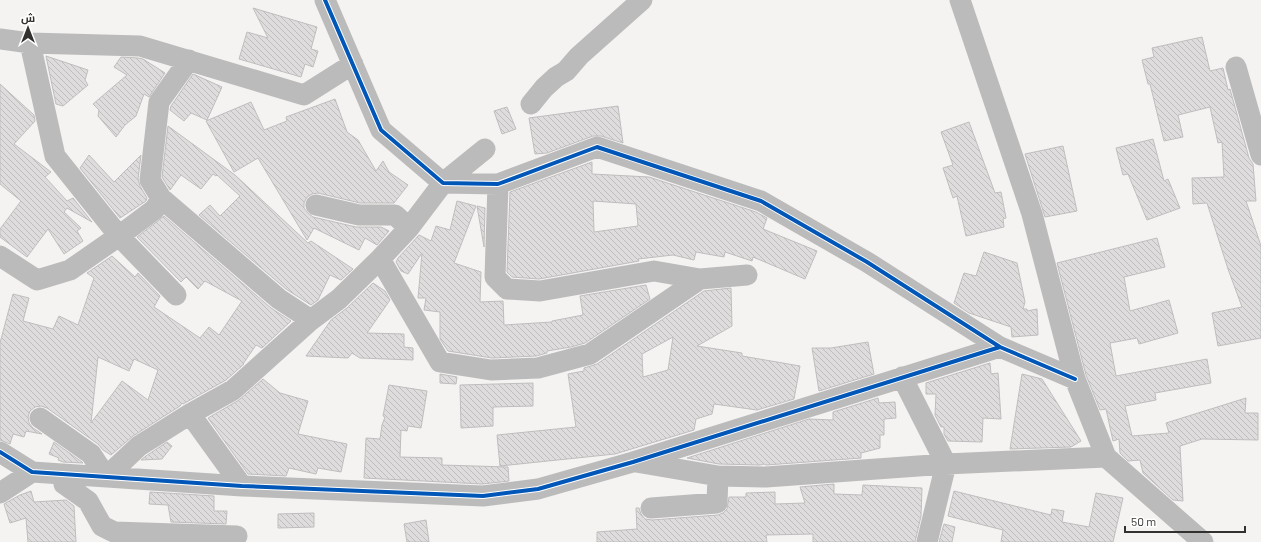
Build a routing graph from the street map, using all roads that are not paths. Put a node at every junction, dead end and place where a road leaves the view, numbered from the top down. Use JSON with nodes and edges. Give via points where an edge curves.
{"nodes":[{"id":1,"x":325,"y":0,"type":"edge"},
{"id":2,"x":642,"y":0,"type":"edge"},
{"id":3,"x":960,"y":0,"type":"edge"},
{"id":4,"x":0,"y":39,"type":"edge"},
{"id":5,"x":30,"y":43,"type":"junction"},
{"id":6,"x":188,"y":60,"type":"junction"},
{"id":7,"x":352,"y":64,"type":"junction"},
{"id":8,"x":1236,"y":67,"type":"dead end"},
{"id":9,"x":531,"y":104,"type":"dead end"},
{"id":10,"x":485,"y":149,"type":"dead end"},
{"id":11,"x":1261,"y":155,"type":"edge"},
{"id":12,"x":443,"y":183,"type":"junction"},
{"id":13,"x":498,"y":184,"type":"junction"},
{"id":14,"x":161,"y":198,"type":"junction"},
{"id":15,"x":316,"y":205,"type":"dead end"},
{"id":16,"x":409,"y":228,"type":"junction"},
{"id":17,"x":120,"y":236,"type":"junction"},
{"id":18,"x":0,"y":256,"type":"edge"},
{"id":19,"x":380,"y":259,"type":"junction"},
{"id":20,"x":747,"y":275,"type":"dead end"},
{"id":21,"x":700,"y":279,"type":"junction"},
{"id":22,"x":176,"y":295,"type":"dead end"},
{"id":23,"x":310,"y":320,"type":"junction"},
{"id":24,"x":1000,"y":347,"type":"junction"},
{"id":25,"x":902,"y":377,"type":"junction"},
{"id":26,"x":1076,"y":380,"type":"junction"},
{"id":27,"x":190,"y":414,"type":"junction"},
{"id":28,"x":40,"y":418,"type":"dead end"},
{"id":29,"x":0,"y":452,"type":"edge"},
{"id":30,"x":1106,"y":457,"type":"junction"},
{"id":31,"x":633,"y":462,"type":"junction"},
{"id":32,"x":946,"y":464,"type":"junction"},
{"id":33,"x":32,"y":472,"type":"junction"},
{"id":34,"x":63,"y":474,"type":"junction"},
{"id":35,"x":718,"y":476,"type":"junction"},
{"id":36,"x":106,"y":477,"type":"junction"},
{"id":37,"x":242,"y":486,"type":"junction"},
{"id":38,"x":0,"y":494,"type":"edge"},
{"id":39,"x":651,"y":508,"type":"dead end"},
{"id":40,"x":237,"y":536,"type":"dead end"},
{"id":41,"x":117,"y":537,"type":"edge"},
{"id":42,"x":927,"y":542,"type":"edge"},
{"id":43,"x":1202,"y":542,"type":"edge"}],
"edges":[{"from":1,"to":7,"type":"street"},
{"from":2,"to":9,"type":"street","via":[[579,56],[566,71],[544,88]]},
{"from":3,"to":26,"type":"street","via":[[1032,214]]},
{"from":4,"to":5,"type":"street"},
{"from":5,"to":6,"type":"street","via":[[140,46]]},
{"from":5,"to":17,"type":"street","via":[[55,156]]},
{"from":6,"to":7,"type":"street","via":[[304,95]]},
{"from":6,"to":14,"type":"street","via":[[160,102],[150,180]]},
{"from":7,"to":12,"type":"street","via":[[381,130]]},
{"from":8,"to":11,"type":"street"},
{"from":10,"to":12,"type":"street"},
{"from":12,"to":13,"type":"street"},
{"from":12,"to":16,"type":"street"},
{"from":13,"to":21,"type":"street","via":[[494,277],[508,289],[540,291],[654,271]]},
{"from":13,"to":24,"type":"street","via":[[597,147],[761,201],[867,262]]},
{"from":14,"to":17,"type":"street","via":[[155,209]]},
{"from":14,"to":23,"type":"street","via":[[279,299]]},
{"from":15,"to":16,"type":"street","via":[[359,214],[395,214]]},
{"from":16,"to":19,"type":"street"},
{"from":17,"to":18,"type":"street","via":[[70,270],[37,280]]},
{"from":17,"to":22,"type":"street"},
{"from":19,"to":21,"type":"street","via":[[440,362],[491,370],[538,368],[590,354]]},
{"from":19,"to":23,"type":"street","via":[[339,299]]},
{"from":20,"to":21,"type":"street"},
{"from":23,"to":27,"type":"street","via":[[233,390]]},
{"from":24,"to":25,"type":"street"},
{"from":24,"to":26,"type":"street"},
{"from":25,"to":31,"type":"street"},
{"from":25,"to":32,"type":"street"},
{"from":26,"to":30,"type":"street"},
{"from":27,"to":36,"type":"street","via":[[140,446]]},
{"from":27,"to":37,"type":"street"},
{"from":28,"to":36,"type":"street","via":[[91,454]]},
{"from":29,"to":33,"type":"street"},
{"from":30,"to":32,"type":"street"},
{"from":30,"to":43,"type":"street"},
{"from":31,"to":35,"type":"street"},
{"from":31,"to":37,"type":"street","via":[[538,489],[483,496]]},
{"from":32,"to":35,"type":"street","via":[[766,477]]},
{"from":32,"to":42,"type":"street"},
{"from":33,"to":34,"type":"street"},
{"from":33,"to":38,"type":"street"},
{"from":34,"to":36,"type":"street"},
{"from":34,"to":41,"type":"street","via":[[64,484],[88,501],[102,526]]},
{"from":35,"to":39,"type":"street","via":[[717,503]]},
{"from":36,"to":37,"type":"street"},
{"from":40,"to":41,"type":"street"}]}
